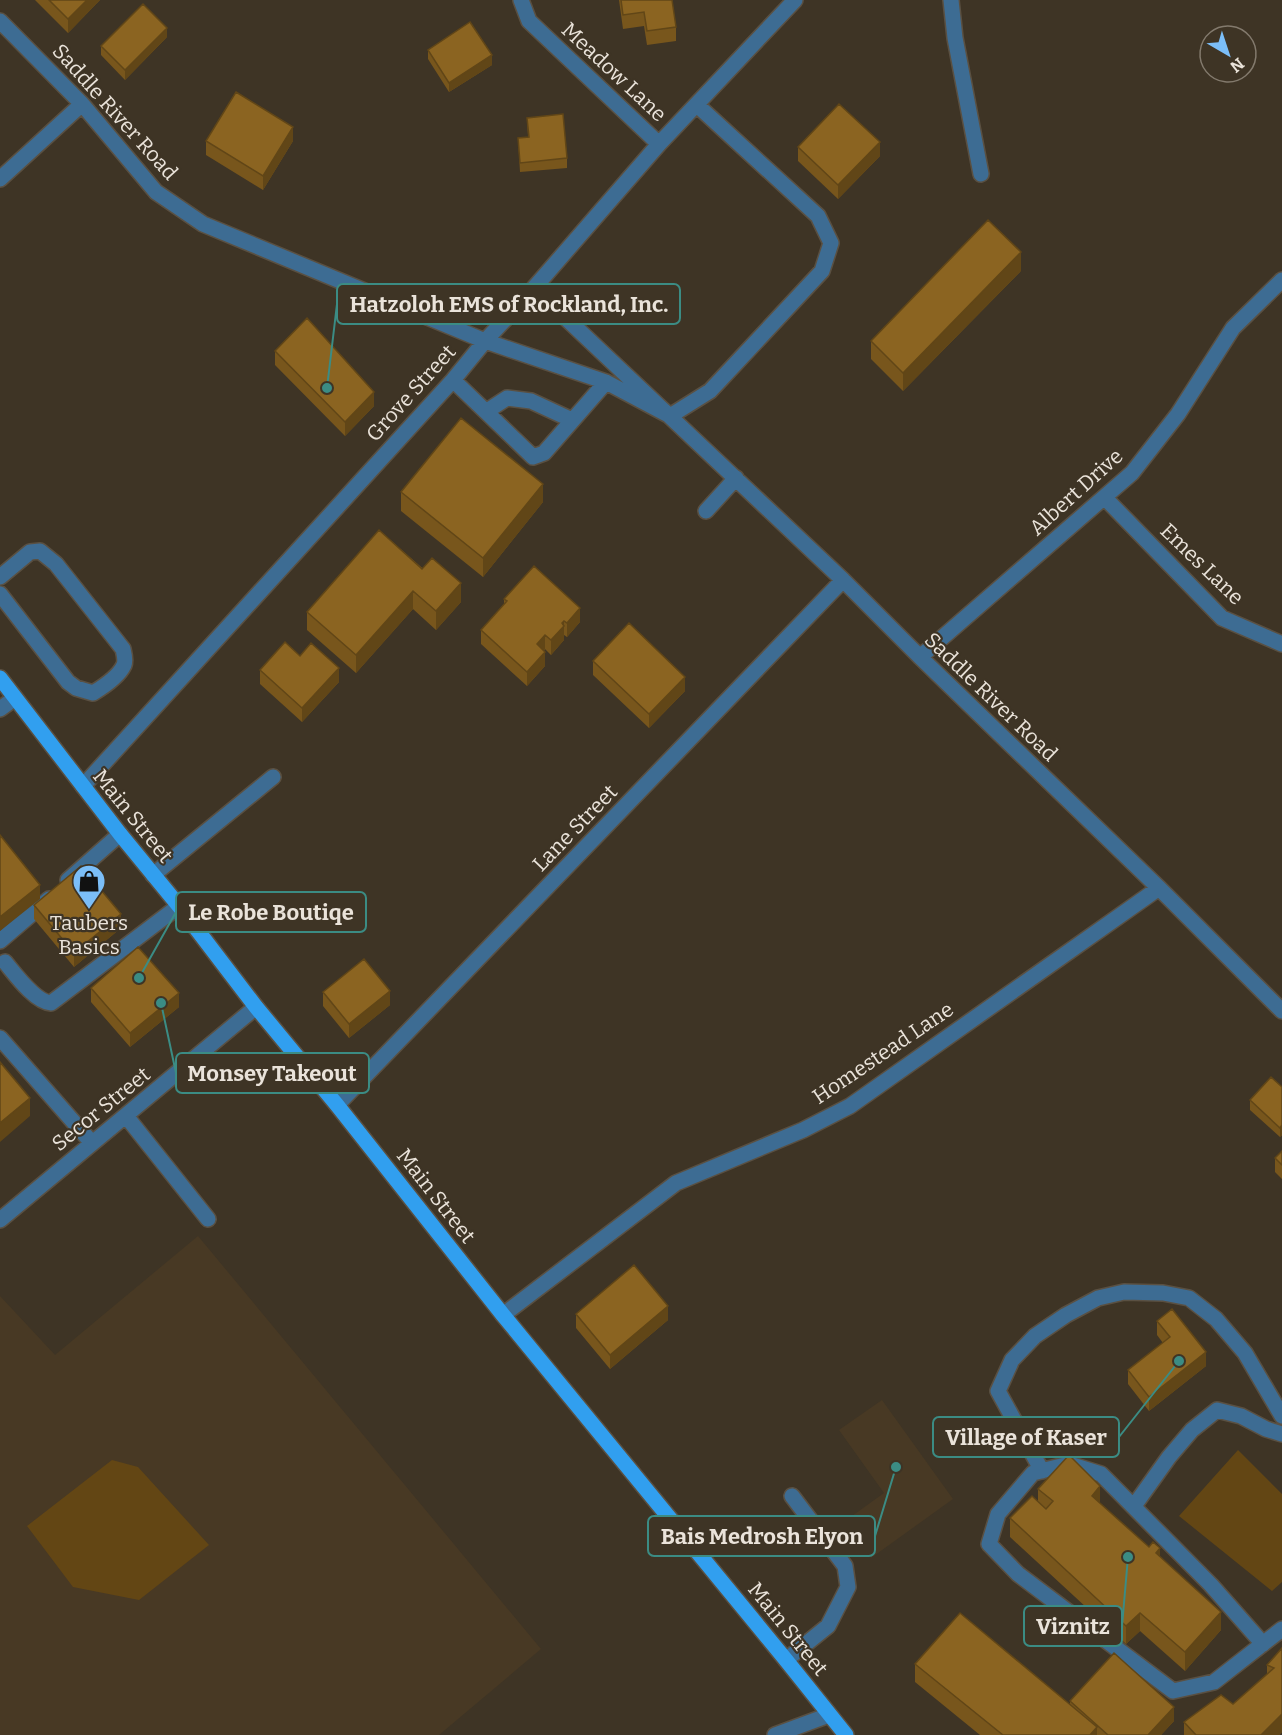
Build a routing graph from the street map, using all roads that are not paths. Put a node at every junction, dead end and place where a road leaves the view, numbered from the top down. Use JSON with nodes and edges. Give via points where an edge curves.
{"nodes":[{"id":1,"x":521,"y":0,"type":"edge"},
{"id":2,"x":795,"y":0,"type":"edge"},
{"id":3,"x":951,"y":0,"type":"edge"},
{"id":4,"x":0,"y":21,"type":"edge"},
{"id":5,"x":82,"y":104,"type":"junction"},
{"id":6,"x":697,"y":105,"type":"junction"},
{"id":7,"x":659,"y":144,"type":"junction"},
{"id":8,"x":981,"y":174,"type":"dead end"},
{"id":9,"x":0,"y":178,"type":"edge"},
{"id":10,"x":1282,"y":280,"type":"edge"},
{"id":11,"x":534,"y":288,"type":"junction"},
{"id":12,"x":485,"y":340,"type":"junction"},
{"id":13,"x":453,"y":380,"type":"junction"},
{"id":14,"x":606,"y":382,"type":"junction"},
{"id":15,"x":487,"y":411,"type":"junction"},
{"id":16,"x":670,"y":416,"type":"junction"},
{"id":17,"x":572,"y":420,"type":"junction"},
{"id":18,"x":736,"y":478,"type":"junction"},
{"id":19,"x":1105,"y":498,"type":"junction"},
{"id":20,"x":706,"y":511,"type":"dead end"},
{"id":21,"x":0,"y":577,"type":"edge"},
{"id":22,"x":843,"y":580,"type":"junction"},
{"id":23,"x":0,"y":594,"type":"edge"},
{"id":24,"x":1282,"y":644,"type":"edge"},
{"id":25,"x":920,"y":657,"type":"junction"},
{"id":26,"x":0,"y":678,"type":"edge"},
{"id":27,"x":15,"y":698,"type":"junction"},
{"id":28,"x":0,"y":709,"type":"edge"},
{"id":29,"x":273,"y":777,"type":"dead end"},
{"id":30,"x":83,"y":786,"type":"junction"},
{"id":31,"x":120,"y":834,"type":"junction"},
{"id":32,"x":153,"y":875,"type":"junction"},
{"id":33,"x":1159,"y":888,"type":"junction"},
{"id":34,"x":179,"y":906,"type":"junction"},
{"id":35,"x":0,"y":941,"type":"edge"},
{"id":36,"x":5,"y":962,"type":"dead end"},
{"id":37,"x":256,"y":1007,"type":"junction"},
{"id":38,"x":1282,"y":1011,"type":"edge"},
{"id":39,"x":0,"y":1038,"type":"edge"},
{"id":40,"x":337,"y":1105,"type":"junction"},
{"id":41,"x":126,"y":1116,"type":"junction"},
{"id":42,"x":92,"y":1143,"type":"junction"},
{"id":43,"x":208,"y":1219,"type":"dead end"},
{"id":44,"x":0,"y":1220,"type":"edge"},
{"id":45,"x":503,"y":1315,"type":"junction"},
{"id":46,"x":1282,"y":1416,"type":"edge"},
{"id":47,"x":1282,"y":1434,"type":"edge"},
{"id":48,"x":1042,"y":1471,"type":"junction"},
{"id":49,"x":792,"y":1496,"type":"dead end"},
{"id":50,"x":1134,"y":1506,"type":"junction"},
{"id":51,"x":1282,"y":1629,"type":"edge"},
{"id":52,"x":1263,"y":1644,"type":"junction"},
{"id":53,"x":786,"y":1660,"type":"junction"},
{"id":54,"x":829,"y":1715,"type":"junction"},
{"id":55,"x":775,"y":1735,"type":"edge"},
{"id":56,"x":846,"y":1735,"type":"edge"}],
"edges":[{"from":1,"to":7,"type":"street","name":"Meadow Lane","via":[[529,21]]},
{"from":2,"to":6,"type":"street","name":"Grove Street"},
{"from":3,"to":8,"type":"street"},
{"from":4,"to":5,"type":"street","name":"Saddle River Road"},
{"from":5,"to":9,"type":"street"},
{"from":5,"to":12,"type":"street","name":"Saddle River Road","via":[[156,192],[203,224]]},
{"from":6,"to":7,"type":"street","name":"Grove Street"},
{"from":6,"to":16,"type":"street","via":[[818,216],[831,243],[822,271],[750,349],[710,391]]},
{"from":7,"to":11,"type":"street","name":"Grove Street"},
{"from":10,"to":19,"type":"street","name":"Albert Drive","via":[[1233,328],[1178,414],[1132,473]]},
{"from":11,"to":12,"type":"street","name":"Grove Street"},
{"from":11,"to":16,"type":"street","name":"Saddle River Road"},
{"from":12,"to":13,"type":"street","name":"Grove Street"},
{"from":12,"to":14,"type":"street","name":"Saddle River Road"},
{"from":13,"to":15,"type":"street"},
{"from":13,"to":30,"type":"street","name":"Grove Street"},
{"from":14,"to":16,"type":"street","name":"Saddle River Road"},
{"from":14,"to":17,"type":"street"},
{"from":15,"to":17,"type":"street","via":[[507,398],[531,401]]},
{"from":15,"to":17,"type":"street","via":[[533,457],[544,453]]},
{"from":16,"to":18,"type":"street","name":"Saddle River Road"},
{"from":18,"to":20,"type":"street"},
{"from":18,"to":22,"type":"street","name":"Saddle River Road"},
{"from":19,"to":24,"type":"street","name":"Emes Lane","via":[[1222,618]]},
{"from":19,"to":25,"type":"street","name":"Albert Drive"},
{"from":21,"to":23,"type":"street","via":[[30,552],[40,550],[56,564],[123,649],[124,665],[93,693],[76,688]]},
{"from":22,"to":25,"type":"street","name":"Saddle River Road"},
{"from":22,"to":40,"type":"street","name":"Lane Street"},
{"from":25,"to":33,"type":"street","name":"Saddle River Road"},
{"from":26,"to":27,"type":"main road","name":"Main Street"},
{"from":27,"to":28,"type":"street"},
{"from":27,"to":30,"type":"main road","name":"Main Street"},
{"from":29,"to":32,"type":"street"},
{"from":30,"to":31,"type":"main road","name":"Main Street"},
{"from":31,"to":32,"type":"main road","name":"Main Street"},
{"from":31,"to":35,"type":"street"},
{"from":32,"to":34,"type":"main road","name":"Main Street"},
{"from":33,"to":38,"type":"street","name":"Saddle River Road"},
{"from":33,"to":45,"type":"street","name":"Homestead Lane","via":[[850,1106],[803,1130],[676,1182]]},
{"from":34,"to":36,"type":"street","via":[[51,1003],[32,992]]},
{"from":34,"to":37,"type":"main road","name":"Main Street"},
{"from":37,"to":40,"type":"main road","name":"Main Street"},
{"from":37,"to":41,"type":"street","name":"Secor Street"},
{"from":39,"to":42,"type":"street"},
{"from":40,"to":45,"type":"main road","name":"Main Street"},
{"from":41,"to":42,"type":"street","name":"Secor Street"},
{"from":41,"to":43,"type":"street"},
{"from":42,"to":44,"type":"street","name":"Secor Street"},
{"from":45,"to":53,"type":"main road","name":"Main Street"},
{"from":46,"to":48,"type":"street","via":[[1245,1353],[1216,1319],[1189,1298],[1124,1292],[1098,1298],[1066,1315],[1035,1336],[1012,1360],[998,1391]]},
{"from":47,"to":50,"type":"street","via":[[1217,1410],[1168,1457]]},
{"from":48,"to":50,"type":"street","via":[[1069,1464],[1101,1474]]},
{"from":48,"to":52,"type":"street","via":[[1033,1473],[998,1514],[988,1544],[1018,1574],[1173,1691],[1214,1682]]},
{"from":49,"to":53,"type":"street","via":[[845,1566],[848,1587],[828,1626]]},
{"from":50,"to":52,"type":"street"},
{"from":51,"to":52,"type":"street"},
{"from":53,"to":54,"type":"main road","name":"Main Street"},
{"from":54,"to":55,"type":"street"},
{"from":54,"to":56,"type":"main road","name":"Main Street"}]}
